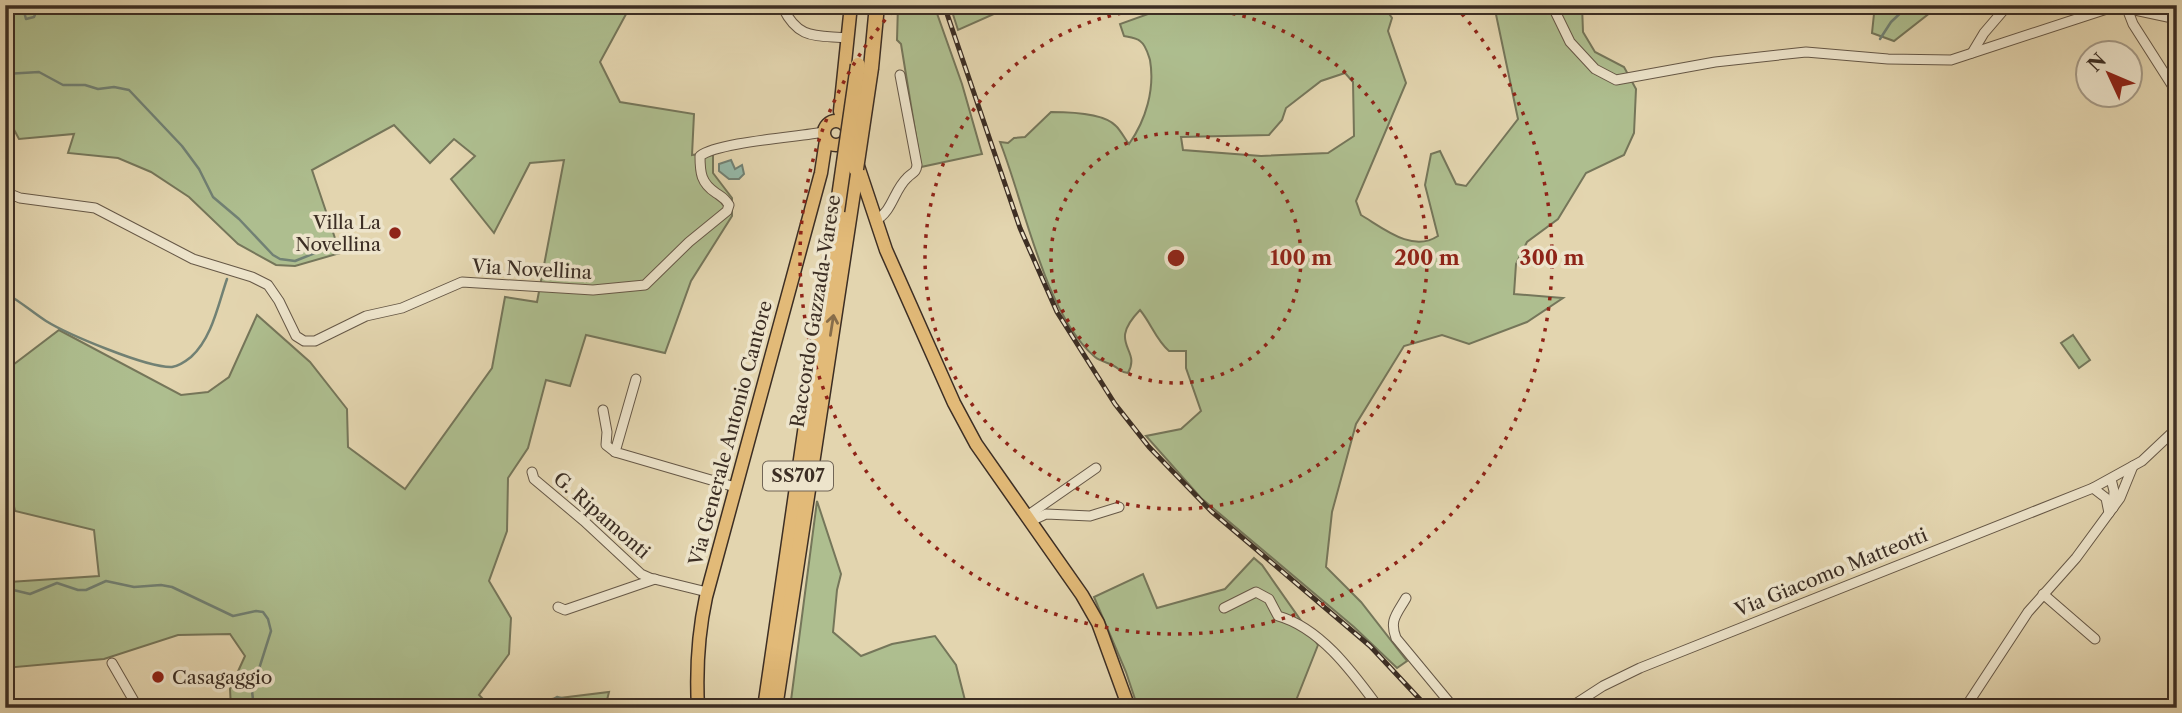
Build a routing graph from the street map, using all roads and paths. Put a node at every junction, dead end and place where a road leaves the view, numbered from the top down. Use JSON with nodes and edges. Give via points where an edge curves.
{"nodes":[{"id":1,"x":850,"y":5,"type":"edge"},
{"id":2,"x":877,"y":5,"type":"edge"},
{"id":3,"x":1552,"y":5,"type":"edge"},
{"id":4,"x":2008,"y":5,"type":"edge"},
{"id":5,"x":2130,"y":6,"type":"edge"},
{"id":6,"x":783,"y":8,"type":"dead end"},
{"id":7,"x":2177,"y":19,"type":"edge"},
{"id":8,"x":1997,"y":20,"type":"junction"},
{"id":9,"x":847,"y":38,"type":"junction"},
{"id":10,"x":1994,"y":46,"type":"junction"},
{"id":11,"x":1972,"y":53,"type":"junction"},
{"id":12,"x":864,"y":66,"type":"junction"},
{"id":13,"x":900,"y":75,"type":"dead end"},
{"id":14,"x":2177,"y":93,"type":"edge"},
{"id":15,"x":839,"y":118,"type":"junction"},
{"id":16,"x":836,"y":139,"type":"junction"},
{"id":17,"x":858,"y":170,"type":"junction"},
{"id":18,"x":5,"y":191,"type":"edge"},
{"id":19,"x":836,"y":211,"type":"junction"},
{"id":20,"x":876,"y":220,"type":"junction"},
{"id":21,"x":838,"y":245,"type":"junction"},
{"id":22,"x":636,"y":379,"type":"dead end"},
{"id":23,"x":603,"y":410,"type":"dead end"},
{"id":24,"x":2177,"y":428,"type":"edge"},
{"id":25,"x":615,"y":452,"type":"junction"},
{"id":26,"x":2133,"y":466,"type":"junction"},
{"id":27,"x":1096,"y":468,"type":"dead end"},
{"id":28,"x":532,"y":472,"type":"dead end"},
{"id":29,"x":2111,"y":479,"type":"junction"},
{"id":30,"x":735,"y":487,"type":"junction"},
{"id":31,"x":2093,"y":488,"type":"junction"},
{"id":32,"x":1119,"y":507,"type":"dead end"},
{"id":33,"x":2111,"y":510,"type":"junction"},
{"id":34,"x":1029,"y":518,"type":"junction"},
{"id":35,"x":655,"y":579,"type":"junction"},
{"id":36,"x":707,"y":592,"type":"junction"},
{"id":37,"x":2043,"y":594,"type":"junction"},
{"id":38,"x":1406,"y":598,"type":"dead end"},
{"id":39,"x":558,"y":607,"type":"dead end"},
{"id":40,"x":1224,"y":608,"type":"dead end"},
{"id":41,"x":2095,"y":639,"type":"dead end"},
{"id":42,"x":112,"y":663,"type":"dead end"},
{"id":43,"x":138,"y":708,"type":"edge"},
{"id":44,"x":698,"y":708,"type":"edge"},
{"id":45,"x":765,"y":708,"type":"edge"},
{"id":46,"x":775,"y":708,"type":"edge"},
{"id":47,"x":1129,"y":708,"type":"edge"},
{"id":48,"x":1379,"y":708,"type":"edge"},
{"id":49,"x":1454,"y":708,"type":"edge"},
{"id":50,"x":1569,"y":708,"type":"edge"},
{"id":51,"x":1965,"y":708,"type":"edge"}],
"edges":[{"from":1,"to":9,"type":"main road"},
{"from":2,"to":12,"type":"highway","name":"Raccordo Gazzada-Varese","number":"SS707"},
{"from":3,"to":11,"type":"street","via":[[1570,42],[1595,69],[1616,80],[1806,52],[1951,60]]},
{"from":4,"to":8,"type":"street"},
{"from":5,"to":7,"type":"street"},
{"from":5,"to":10,"type":"street","via":[[2105,8]]},
{"from":5,"to":14,"type":"street","via":[[2133,24]]},
{"from":6,"to":9,"type":"street","via":[[800,32]]},
{"from":8,"to":10,"type":"street"},
{"from":8,"to":11,"type":"street"},
{"from":9,"to":15,"type":"main road"},
{"from":10,"to":11,"type":"street"},
{"from":12,"to":17,"type":"highway","name":"Raccordo Gazzada-Varese","number":"SS707","bridge":true},
{"from":12,"to":19,"type":"highway","name":"Raccordo Gazzada-Varese","number":"SS707","bridge":true},
{"from":13,"to":20,"type":"street","via":[[918,165],[884,216]]},
{"from":15,"to":16,"type":"main road","via":[[848,129]]},
{"from":15,"to":16,"type":"main road","via":[[827,125]]},
{"from":16,"to":17,"type":"main road"},
{"from":16,"to":18,"type":"street","name":"Via Novellina","via":[[705,152],[701,156],[703,182],[727,200],[727,211],[645,285],[593,290],[462,282],[402,308],[366,316],[315,341],[296,336],[268,285],[252,277],[194,259],[95,208],[20,198]]},
{"from":16,"to":30,"type":"main road","name":"Via Generale Antonio Cantore","via":[[821,173]]},
{"from":17,"to":19,"type":"highway","name":"Raccordo Gazzada-Varese","number":"SS707","bridge":true},
{"from":17,"to":20,"type":"main road"},
{"from":17,"to":21,"type":"highway","name":"Raccordo Gazzada-Varese","number":"SS707"},
{"from":19,"to":21,"type":"highway","name":"Raccordo Gazzada-Varese","number":"SS707"},
{"from":20,"to":34,"type":"main road","via":[[954,403],[976,444]]},
{"from":21,"to":45,"type":"highway","name":"Raccordo Gazzada-Varese","number":"SS707"},
{"from":46,"to":21,"type":"highway","name":"Raccordo Gazzada-Varese","number":"SS707","one_way":true},
{"from":22,"to":25,"type":"street"},
{"from":23,"to":25,"type":"street","via":[[606,445]]},
{"from":24,"to":26,"type":"street","name":"Via Giacomo Matteotti"},
{"from":25,"to":30,"type":"street"},
{"from":26,"to":29,"type":"street","name":"Via Giacomo Matteotti"},
{"from":26,"to":33,"type":"street"},
{"from":27,"to":34,"type":"street"},
{"from":28,"to":35,"type":"street","name":"G. Ripamonti","via":[[534,479],[641,573]]},
{"from":29,"to":31,"type":"street","name":"Via Giacomo Matteotti"},
{"from":29,"to":33,"type":"street"},
{"from":30,"to":36,"type":"main road","name":"Via Generale Antonio Cantore"},
{"from":31,"to":33,"type":"street","via":[[2106,498]]},
{"from":31,"to":50,"type":"street","name":"Via Giacomo Matteotti","via":[[1640,668]]},
{"from":32,"to":34,"type":"street","via":[[1090,516]]},
{"from":33,"to":37,"type":"street"},
{"from":34,"to":47,"type":"main road","via":[[1097,623]]},
{"from":35,"to":36,"type":"street","name":"G. Ripamonti"},
{"from":35,"to":39,"type":"street","name":"G. Ripamonti","via":[[565,610]]},
{"from":36,"to":44,"type":"main road","name":"Via Generale Antonio Cantore","via":[[699,625]]},
{"from":37,"to":41,"type":"street"},
{"from":37,"to":51,"type":"street"},
{"from":38,"to":49,"type":"street","via":[[1393,620],[1396,638]]},
{"from":40,"to":48,"type":"street","via":[[1256,592],[1269,599],[1278,616],[1300,624],[1335,654]]},
{"from":42,"to":43,"type":"street"}]}
